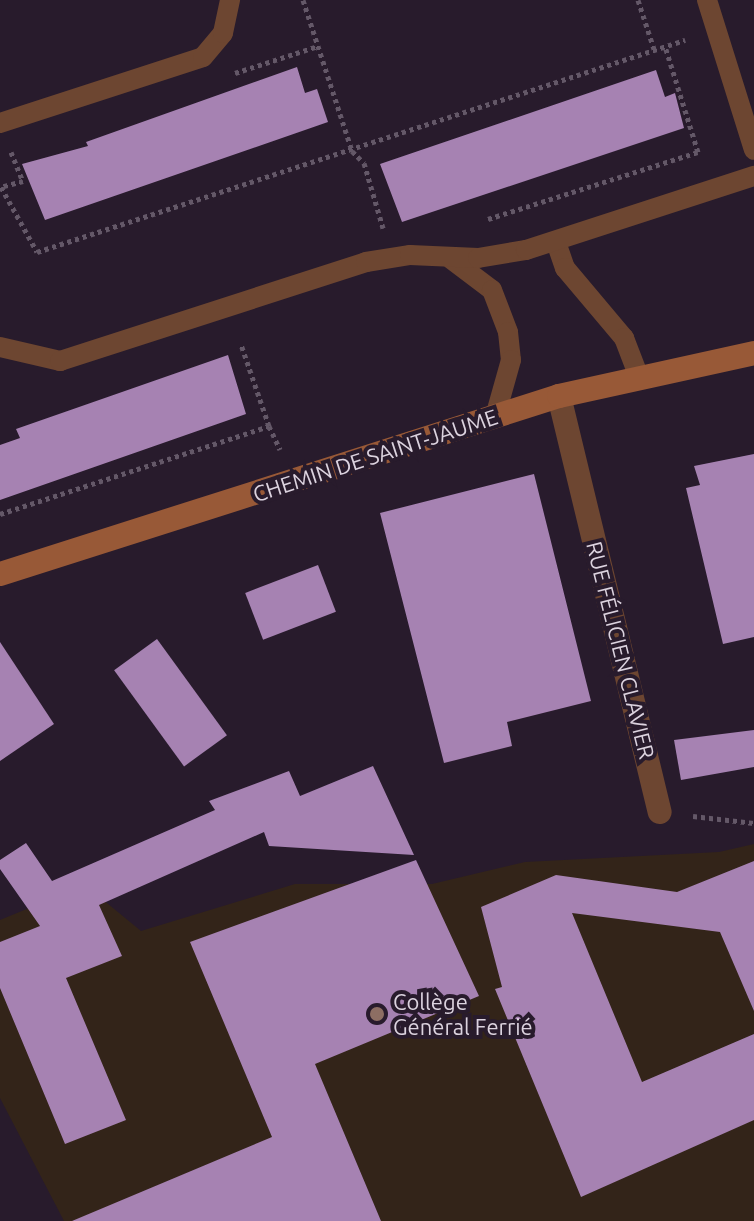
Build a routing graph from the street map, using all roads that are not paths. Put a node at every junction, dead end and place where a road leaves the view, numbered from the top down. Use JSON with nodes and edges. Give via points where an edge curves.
{"nodes":[{"id":1,"x":230,"y":0,"type":"edge"},
{"id":2,"x":707,"y":0,"type":"edge"},
{"id":3,"x":0,"y":123,"type":"edge"},
{"id":4,"x":754,"y":150,"type":"edge"},
{"id":5,"x":754,"y":176,"type":"edge"},
{"id":6,"x":556,"y":242,"type":"junction"},
{"id":7,"x":447,"y":257,"type":"junction"},
{"id":8,"x":0,"y":347,"type":"edge"},
{"id":9,"x":754,"y":353,"type":"edge"},
{"id":10,"x":638,"y":374,"type":"junction"},
{"id":11,"x":559,"y":396,"type":"junction"},
{"id":12,"x":495,"y":417,"type":"junction"},
{"id":13,"x":0,"y":574,"type":"edge"},
{"id":14,"x":660,"y":812,"type":"road end"}],
"edges":[{"from":1,"to":3,"type":"lane","via":[[223,33],[203,57]]},
{"from":2,"to":4,"type":"lane"},
{"from":5,"to":6,"type":"lane"},
{"from":6,"to":7,"type":"lane","via":[[478,258]]},
{"from":6,"to":10,"type":"lane","via":[[565,268],[624,338]]},
{"from":7,"to":8,"type":"lane","via":[[410,255],[366,262],[60,361]]},
{"from":7,"to":12,"type":"lane","via":[[492,290],[508,332],[511,360]]},
{"from":9,"to":10,"type":"street","name":"CHEMIN DE SAINT-JAUME"},
{"from":10,"to":11,"type":"street","name":"CHEMIN DE SAINT-JAUME"},
{"from":11,"to":12,"type":"street","name":"CHEMIN DE SAINT-JAUME"},
{"from":11,"to":14,"type":"street","name":"RUE FÉLICIEN CLAVIER"},
{"from":12,"to":13,"type":"street","name":"CHEMIN DE SAINT-JAUME"}]}
